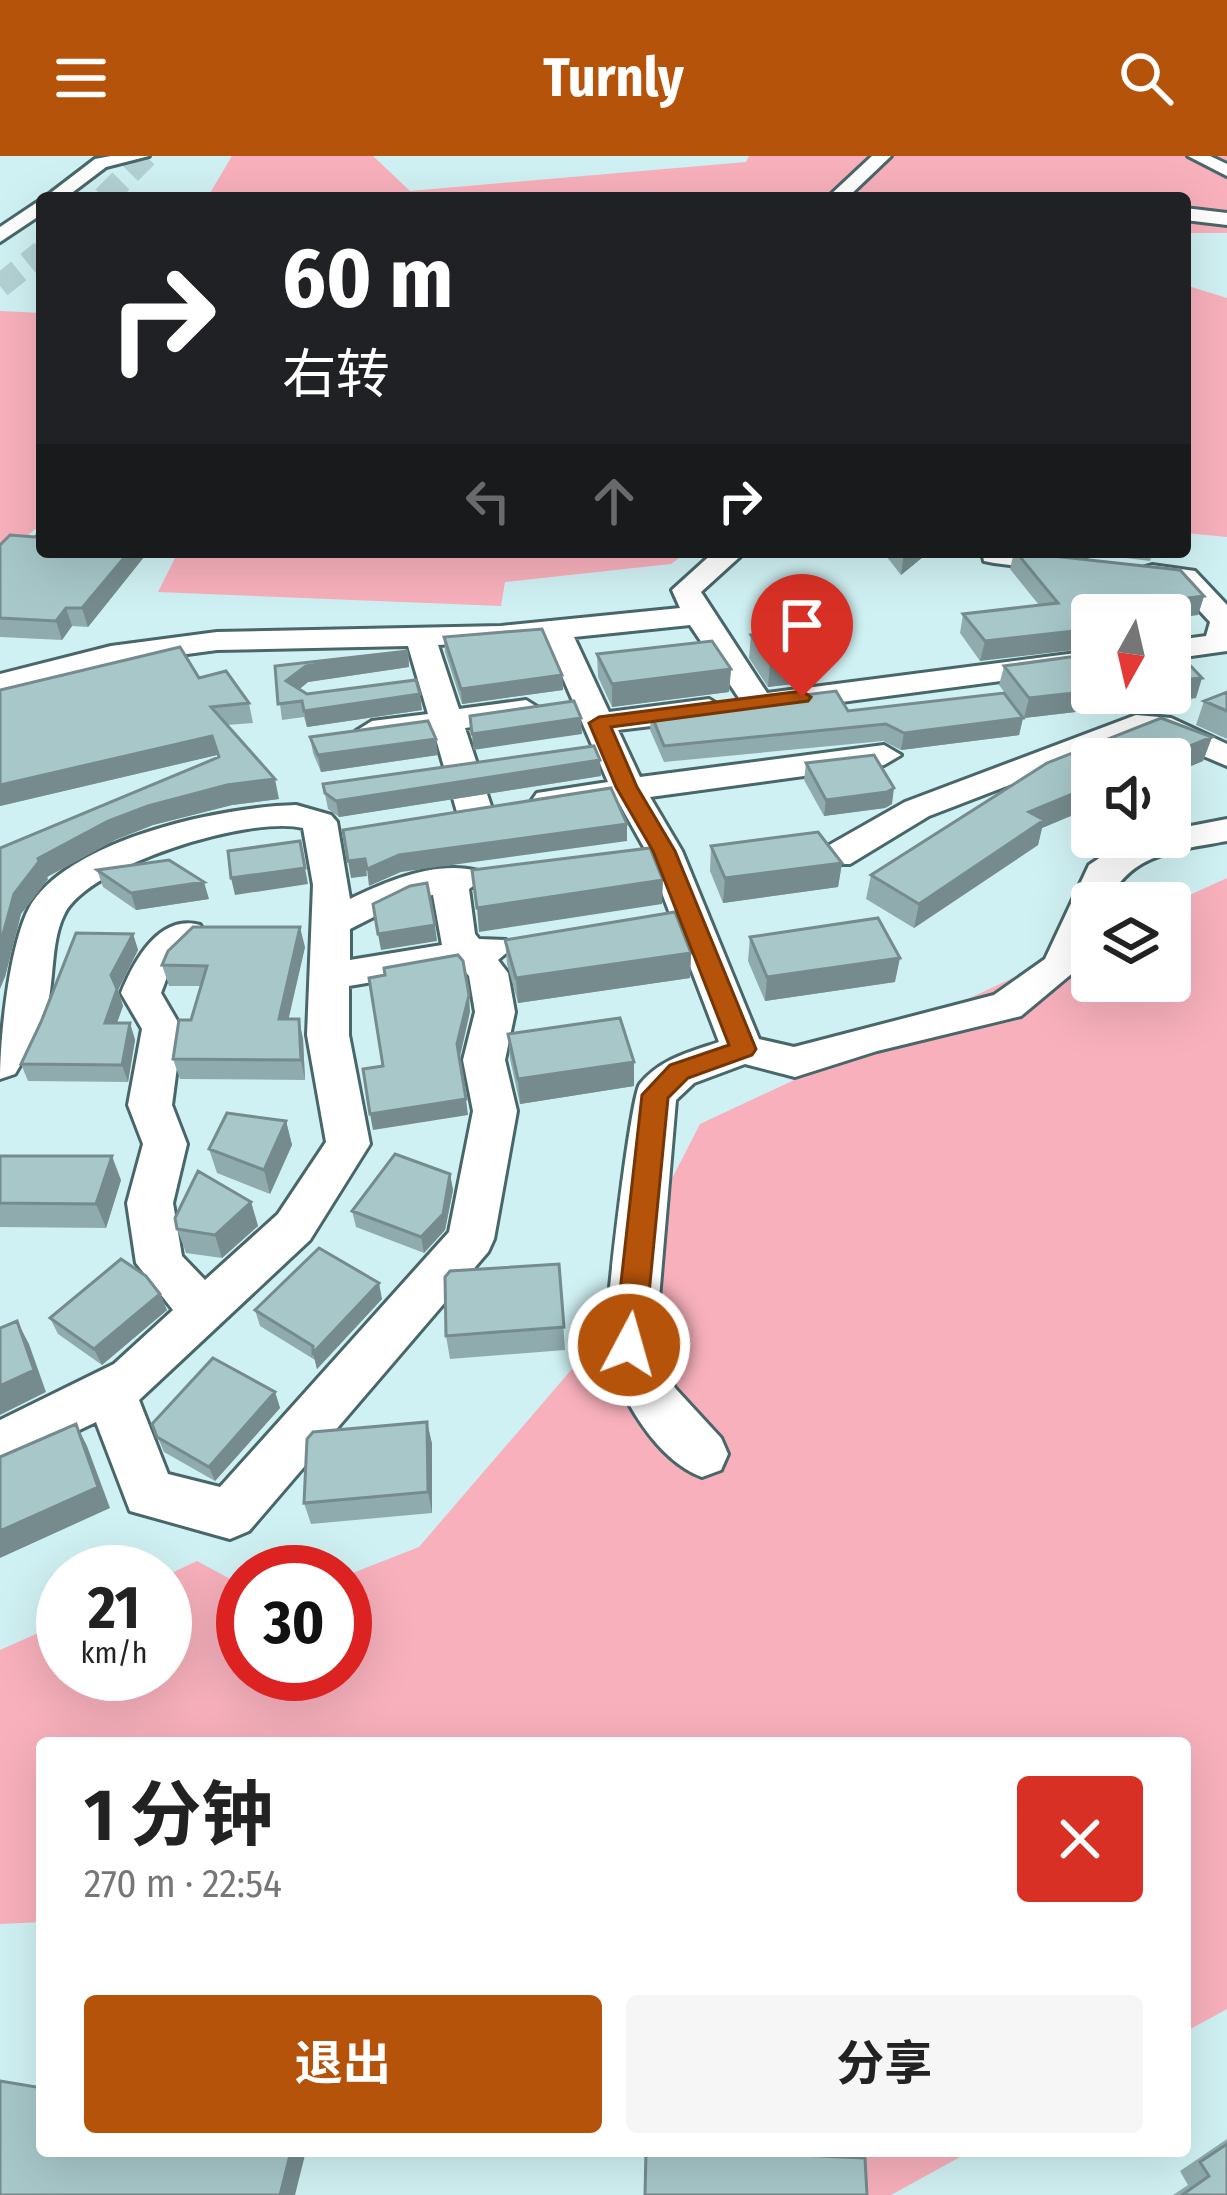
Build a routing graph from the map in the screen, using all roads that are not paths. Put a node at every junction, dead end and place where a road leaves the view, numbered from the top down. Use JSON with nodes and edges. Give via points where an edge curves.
{"nodes":[{"id":1,"x":140,"y":156,"type":"edge"},
{"id":2,"x":882,"y":156,"type":"edge"},
{"id":3,"x":1197,"y":156,"type":"edge"},
{"id":4,"x":1227,"y":171,"type":"edge"},
{"id":5,"x":60,"y":192,"type":"edge"},
{"id":6,"x":843,"y":192,"type":"edge"},
{"id":7,"x":36,"y":209,"type":"edge"},
{"id":8,"x":1191,"y":215,"type":"edge"},
{"id":9,"x":1227,"y":219,"type":"edge"},
{"id":10,"x":0,"y":236,"type":"edge"},
{"id":11,"x":724,"y":558,"type":"edge"},
{"id":12,"x":1019,"y":558,"type":"edge"},
{"id":13,"x":698,"y":615,"type":"junction"},
{"id":14,"x":556,"y":629,"type":"junction"},
{"id":15,"x":420,"y":637,"type":"junction"},
{"id":16,"x":1191,"y":647,"type":"edge"},
{"id":17,"x":1071,"y":663,"type":"edge"},
{"id":18,"x":434,"y":680,"type":"junction"},
{"id":19,"x":0,"y":684,"type":"edge"},
{"id":20,"x":392,"y":686,"type":"edge"},
{"id":21,"x":845,"y":692,"type":"junction"},
{"id":22,"x":758,"y":703,"type":"junction"},
{"id":23,"x":1149,"y":714,"type":"edge"},
{"id":24,"x":446,"y":721,"type":"junction"},
{"id":25,"x":599,"y":723,"type":"junction"},
{"id":26,"x":1159,"y":725,"type":"junction"},
{"id":27,"x":336,"y":736,"type":"edge"},
{"id":28,"x":567,"y":751,"type":"edge"},
{"id":29,"x":884,"y":755,"type":"junction"},
{"id":30,"x":1227,"y":756,"type":"edge"},
{"id":31,"x":503,"y":760,"type":"edge"},
{"id":32,"x":449,"y":768,"type":"junction"},
{"id":33,"x":626,"y":787,"type":"junction"},
{"id":34,"x":917,"y":808,"type":"junction"},
{"id":35,"x":475,"y":812,"type":"junction"},
{"id":36,"x":431,"y":818,"type":"edge"},
{"id":37,"x":365,"y":828,"type":"edge"},
{"id":38,"x":1227,"y":830,"type":"edge"},
{"id":39,"x":321,"y":835,"type":"junction"},
{"id":40,"x":664,"y":851,"type":"junction"},
{"id":41,"x":837,"y":856,"type":"edge"},
{"id":42,"x":616,"y":858,"type":"edge"},
{"id":43,"x":498,"y":875,"type":"edge"},
{"id":44,"x":450,"y":881,"type":"junction"},
{"id":45,"x":690,"y":917,"type":"junction"},
{"id":46,"x":331,"y":923,"type":"junction"},
{"id":47,"x":646,"y":925,"type":"edge"},
{"id":48,"x":186,"y":934,"type":"edge"},
{"id":49,"x":536,"y":942,"type":"edge"},
{"id":50,"x":470,"y":953,"type":"junction"},
{"id":51,"x":329,"y":976,"type":"junction"},
{"id":52,"x":743,"y":1049,"type":"junction"},
{"id":53,"x":0,"y":1064,"type":"edge"},
{"id":54,"x":204,"y":1311,"type":"junction"},
{"id":55,"x":110,"y":1390,"type":"junction"},
{"id":56,"x":0,"y":1445,"type":"edge"},
{"id":57,"x":702,"y":1454,"type":"dead end"}],
"edges":[{"from":1,"to":5,"type":"street","via":[[101,163]]},
{"from":2,"to":6,"type":"street"},
{"from":3,"to":4,"type":"street"},
{"from":7,"to":10,"type":"street"},
{"from":8,"to":9,"type":"street"},
{"from":11,"to":13,"type":"street","via":[[686,590]]},
{"from":12,"to":16,"type":"street","via":[[1185,578],[1225,621],[1219,644]]},
{"from":13,"to":14,"type":"street"},
{"from":13,"to":22,"type":"street"},
{"from":14,"to":15,"type":"street"},
{"from":14,"to":25,"type":"street"},
{"from":15,"to":18,"type":"street"},
{"from":15,"to":19,"type":"street","via":[[217,641],[111,655]]},
{"from":17,"to":21,"type":"street"},
{"from":18,"to":20,"type":"street"},
{"from":18,"to":24,"type":"street"},
{"from":21,"to":22,"type":"street"},
{"from":21,"to":29,"type":"street"},
{"from":22,"to":25,"type":"street"},
{"from":23,"to":26,"type":"street"},
{"from":24,"to":25,"type":"street"},
{"from":24,"to":27,"type":"street"},
{"from":24,"to":32,"type":"street"},
{"from":25,"to":28,"type":"street"},
{"from":25,"to":33,"type":"street"},
{"from":26,"to":30,"type":"street"},
{"from":26,"to":34,"type":"street","via":[[1136,725]]},
{"from":29,"to":33,"type":"street"},
{"from":29,"to":34,"type":"street"},
{"from":31,"to":32,"type":"street"},
{"from":32,"to":35,"type":"street"},
{"from":33,"to":35,"type":"street"},
{"from":33,"to":40,"type":"street"},
{"from":34,"to":41,"type":"street"},
{"from":35,"to":36,"type":"street"},
{"from":37,"to":39,"type":"street"},
{"from":38,"to":52,"type":"street","via":[[1142,847],[1102,873],[1060,966],[1007,1006],[795,1062]]},
{"from":39,"to":46,"type":"street"},
{"from":39,"to":53,"type":"street","via":[[307,814],[276,812],[168,839],[75,879],[48,906],[25,1011]]},
{"from":40,"to":42,"type":"street"},
{"from":40,"to":45,"type":"street"},
{"from":43,"to":44,"type":"street"},
{"from":44,"to":46,"type":"street","via":[[402,888]]},
{"from":44,"to":50,"type":"street","via":[[456,937]]},
{"from":45,"to":47,"type":"street"},
{"from":45,"to":52,"type":"street"},
{"from":46,"to":51,"type":"street"},
{"from":48,"to":54,"type":"street","via":[[153,963],[141,993],[162,1029],[150,1105],[165,1144],[150,1203],[160,1263]]},
{"from":49,"to":50,"type":"street"},
{"from":50,"to":51,"type":"street"},
{"from":50,"to":55,"type":"street","via":[[488,973],[495,1012],[484,1060],[495,1111],[471,1239],[230,1514],[149,1495]]},
{"from":51,"to":54,"type":"street","via":[[328,1035],[348,1144],[294,1227]]},
{"from":52,"to":57,"type":"street","via":[[679,1072],[655,1095],[629,1345],[656,1403]]},
{"from":54,"to":55,"type":"street"},
{"from":55,"to":56,"type":"street"}]}
